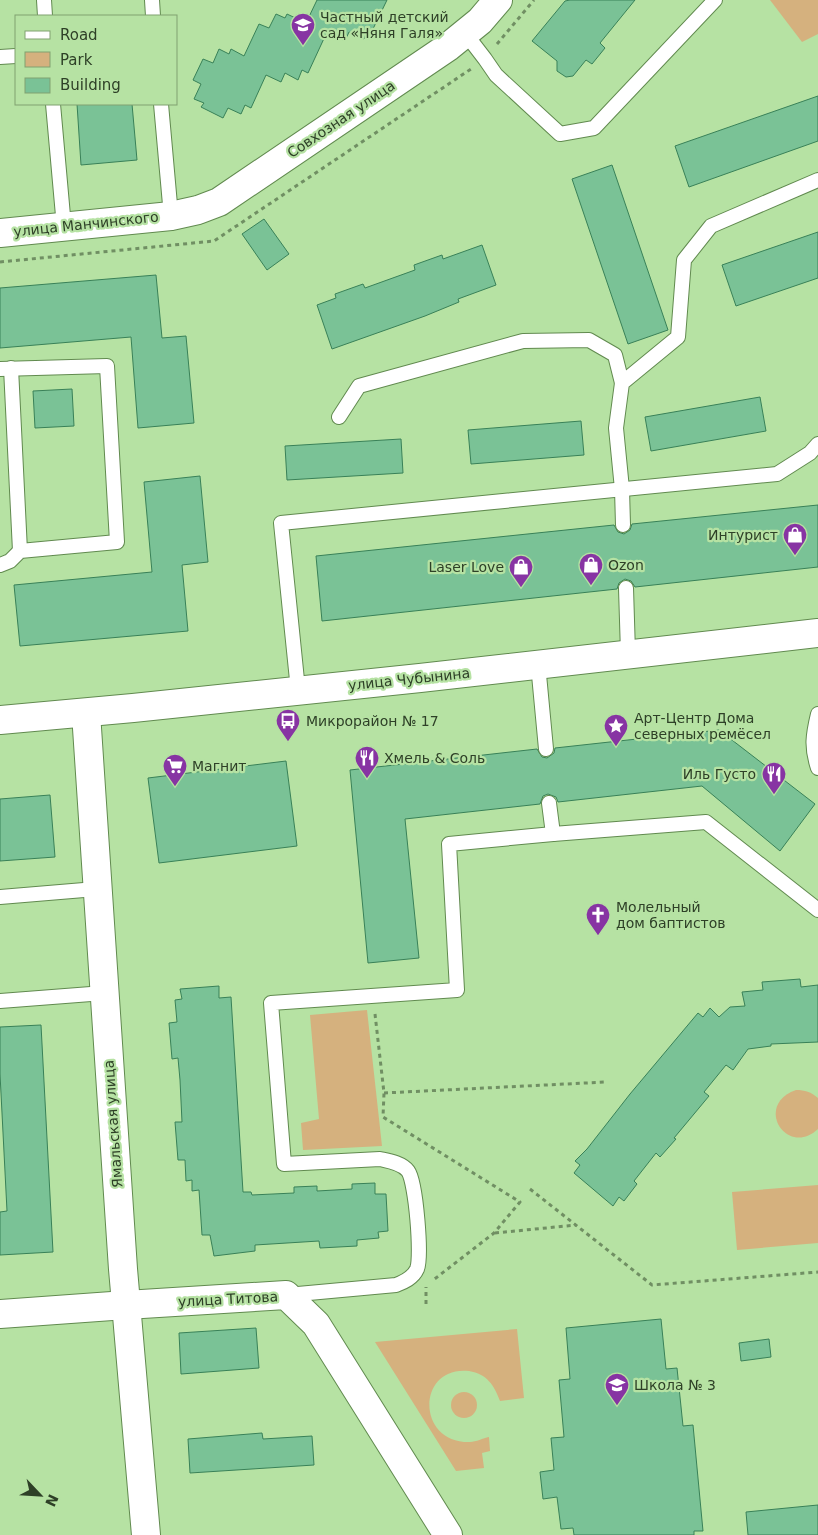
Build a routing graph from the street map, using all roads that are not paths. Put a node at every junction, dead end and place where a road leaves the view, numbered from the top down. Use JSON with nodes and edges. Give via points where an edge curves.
{"nodes":[{"id":1,"x":44,"y":0,"type":"edge"},
{"id":2,"x":152,"y":0,"type":"edge"},
{"id":3,"x":498,"y":0,"type":"edge"},
{"id":4,"x":716,"y":0,"type":"edge"},
{"id":5,"x":45,"y":15,"type":"edge"},
{"id":6,"x":153,"y":15,"type":"edge"},
{"id":7,"x":465,"y":33,"type":"junction"},
{"id":8,"x":15,"y":56,"type":"edge"},
{"id":9,"x":0,"y":57,"type":"edge"},
{"id":10,"x":53,"y":105,"type":"edge"},
{"id":11,"x":161,"y":105,"type":"edge"},
{"id":12,"x":818,"y":180,"type":"edge"},
{"id":13,"x":171,"y":216,"type":"junction"},
{"id":14,"x":64,"y":228,"type":"junction"},
{"id":15,"x":0,"y":233,"type":"edge"},
{"id":16,"x":6,"y":368,"type":"edge"},
{"id":17,"x":622,"y":383,"type":"junction"},
{"id":18,"x":339,"y":417,"type":"dead end"},
{"id":19,"x":818,"y":444,"type":"edge"},
{"id":20,"x":622,"y":489,"type":"junction"},
{"id":21,"x":623,"y":524,"type":"dead end"},
{"id":22,"x":20,"y":551,"type":"junction"},
{"id":23,"x":0,"y":565,"type":"edge"},
{"id":24,"x":626,"y":588,"type":"dead end"},
{"id":25,"x":818,"y":633,"type":"edge"},
{"id":26,"x":628,"y":653,"type":"junction"},
{"id":27,"x":538,"y":664,"type":"junction"},
{"id":28,"x":298,"y":690,"type":"junction"},
{"id":29,"x":86,"y":713,"type":"junction"},
{"id":30,"x":818,"y":714,"type":"edge"},
{"id":31,"x":0,"y":720,"type":"edge"},
{"id":32,"x":546,"y":749,"type":"dead end"},
{"id":33,"x":818,"y":768,"type":"edge"},
{"id":34,"x":550,"y":803,"type":"dead end"},
{"id":35,"x":552,"y":834,"type":"junction"},
{"id":36,"x":96,"y":889,"type":"junction"},
{"id":37,"x":0,"y":897,"type":"edge"},
{"id":38,"x":818,"y":910,"type":"edge"},
{"id":39,"x":104,"y":993,"type":"junction"},
{"id":40,"x":0,"y":1001,"type":"edge"},
{"id":41,"x":286,"y":1295,"type":"junction"},
{"id":42,"x":126,"y":1305,"type":"junction"},
{"id":43,"x":0,"y":1314,"type":"edge"},
{"id":44,"x":146,"y":1535,"type":"edge"},
{"id":45,"x":448,"y":1535,"type":"edge"}],
"edges":[{"from":1,"to":5,"type":"lane"},
{"from":2,"to":6,"type":"lane"},
{"from":3,"to":7,"type":"street","name":"Совхозная улица"},
{"from":4,"to":7,"type":"lane","via":[[594,128],[560,134],[496,75]]},
{"from":7,"to":13,"type":"street","name":"Совхозная улица","via":[[219,202]]},
{"from":8,"to":9,"type":"lane"},
{"from":10,"to":14,"type":"lane"},
{"from":11,"to":13,"type":"lane"},
{"from":12,"to":17,"type":"lane","via":[[711,226],[684,260],[678,337]]},
{"from":13,"to":14,"type":"street","name":"улица Манчинского"},
{"from":14,"to":15,"type":"street","name":"улица Манчинского"},
{"from":16,"to":22,"type":"lane"},
{"from":16,"to":22,"type":"lane","via":[[107,366],[117,542]]},
{"from":17,"to":18,"type":"lane","via":[[615,355],[589,340],[523,341],[359,386]]},
{"from":17,"to":20,"type":"lane","via":[[616,428]]},
{"from":19,"to":20,"type":"lane","via":[[810,453],[777,474]]},
{"from":20,"to":21,"type":"lane"},
{"from":20,"to":28,"type":"lane","via":[[281,523]]},
{"from":22,"to":23,"type":"lane"},
{"from":24,"to":26,"type":"lane"},
{"from":25,"to":26,"type":"street","name":"улица Чубынина"},
{"from":26,"to":27,"type":"street","name":"улица Чубынина"},
{"from":27,"to":28,"type":"street","name":"улица Чубынина"},
{"from":27,"to":32,"type":"lane"},
{"from":28,"to":29,"type":"street","name":"улица Чубынина"},
{"from":29,"to":31,"type":"street","name":"улица Чубынина"},
{"from":29,"to":36,"type":"street","name":"Ямальская улица"},
{"from":30,"to":33,"type":"lane","via":[[812,736]]},
{"from":34,"to":35,"type":"lane"},
{"from":35,"to":38,"type":"lane","via":[[706,822]]},
{"from":35,"to":41,"type":"lane","via":[[449,844],[456,990],[272,1003],[284,1164],[380,1159],[395,1162],[408,1170],[414,1186],[419,1252],[417,1269],[409,1280],[396,1285]]},
{"from":36,"to":37,"type":"lane"},
{"from":36,"to":39,"type":"street","name":"Ямальская улица"},
{"from":39,"to":40,"type":"lane"},
{"from":39,"to":42,"type":"street","name":"Ямальская улица"},
{"from":41,"to":42,"type":"street","name":"улица Титова"},
{"from":41,"to":45,"type":"street","name":"улица Титова","via":[[316,1324]]},
{"from":42,"to":43,"type":"street","name":"улица Титова"},
{"from":42,"to":44,"type":"street","name":"Ямальская улица"}]}
